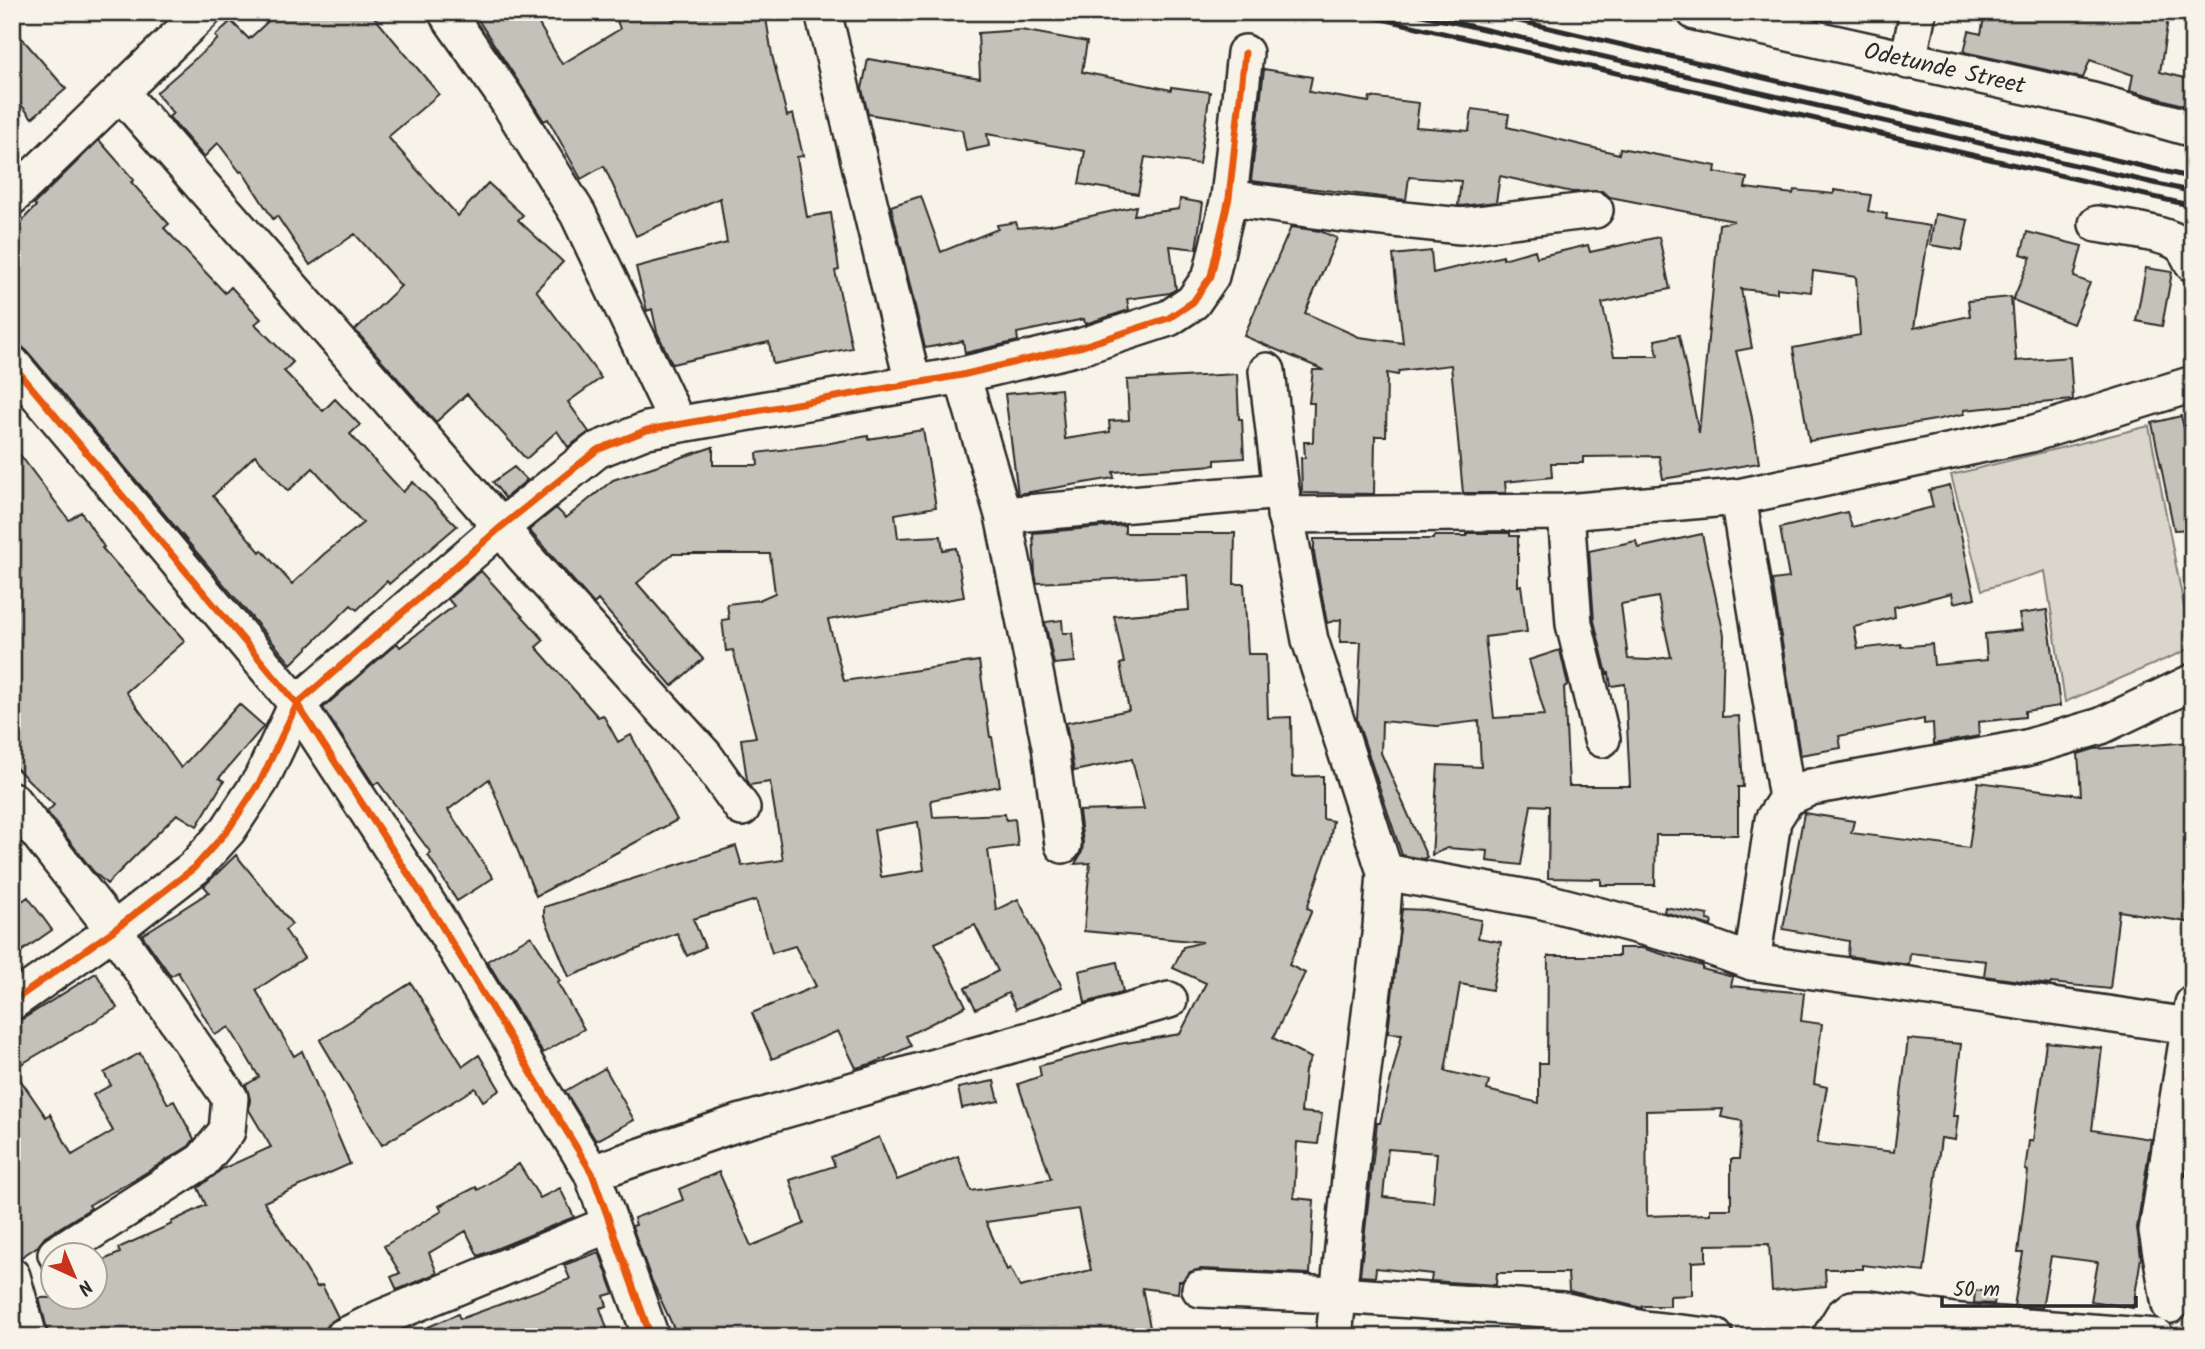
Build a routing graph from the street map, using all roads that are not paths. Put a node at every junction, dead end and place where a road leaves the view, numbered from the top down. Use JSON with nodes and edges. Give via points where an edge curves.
{"nodes":[{"id":1,"x":203,"y":12,"type":"edge"},
{"id":2,"x":446,"y":12,"type":"edge"},
{"id":3,"x":823,"y":12,"type":"edge"},
{"id":4,"x":1695,"y":12,"type":"edge"},
{"id":5,"x":1918,"y":12,"type":"edge"},
{"id":6,"x":1245,"y":53,"type":"dead end"},
{"id":7,"x":1908,"y":61,"type":"junction"},
{"id":8,"x":121,"y":93,"type":"junction"},
{"id":9,"x":2193,"y":128,"type":"edge"},
{"id":10,"x":12,"y":197,"type":"edge"},
{"id":11,"x":1229,"y":198,"type":"junction"},
{"id":12,"x":1595,"y":210,"type":"dead end"},
{"id":13,"x":2097,"y":224,"type":"dead end"},
{"id":14,"x":2193,"y":264,"type":"edge"},
{"id":15,"x":12,"y":364,"type":"edge"},
{"id":16,"x":1267,"y":371,"type":"dead end"},
{"id":17,"x":962,"y":375,"type":"junction"},
{"id":18,"x":913,"y":383,"type":"junction"},
{"id":19,"x":2193,"y":384,"type":"edge"},
{"id":20,"x":678,"y":424,"type":"junction"},
{"id":21,"x":1738,"y":497,"type":"junction"},
{"id":22,"x":1283,"y":503,"type":"junction"},
{"id":23,"x":1566,"y":512,"type":"junction"},
{"id":24,"x":1003,"y":515,"type":"junction"},
{"id":25,"x":501,"y":527,"type":"junction"},
{"id":26,"x":2193,"y":682,"type":"edge"},
{"id":27,"x":297,"y":704,"type":"junction"},
{"id":28,"x":1602,"y":739,"type":"dead end"},
{"id":29,"x":1787,"y":799,"type":"junction"},
{"id":30,"x":12,"y":800,"type":"edge"},
{"id":31,"x":742,"y":808,"type":"dead end"},
{"id":32,"x":1063,"y":845,"type":"dead end"},
{"id":33,"x":1385,"y":872,"type":"junction"},
{"id":34,"x":114,"y":930,"type":"junction"},
{"id":35,"x":1752,"y":962,"type":"junction"},
{"id":36,"x":1170,"y":1000,"type":"dead end"},
{"id":37,"x":12,"y":1002,"type":"edge"},
{"id":38,"x":2191,"y":1015,"type":"edge"},
{"id":39,"x":592,"y":1173,"type":"junction"},
{"id":40,"x":2193,"y":1193,"type":"edge"},
{"id":41,"x":610,"y":1224,"type":"junction"},
{"id":42,"x":79,"y":1240,"type":"edge"},
{"id":43,"x":2193,"y":1264,"type":"edge"},
{"id":44,"x":38,"y":1265,"type":"edge"},
{"id":45,"x":13,"y":1279,"type":"edge"},
{"id":46,"x":1200,"y":1289,"type":"dead end"},
{"id":47,"x":1336,"y":1295,"type":"junction"},
{"id":48,"x":2167,"y":1321,"type":"edge"},
{"id":49,"x":29,"y":1337,"type":"edge"},
{"id":50,"x":343,"y":1337,"type":"edge"},
{"id":51,"x":651,"y":1337,"type":"edge"},
{"id":52,"x":1334,"y":1337,"type":"edge"},
{"id":53,"x":1715,"y":1337,"type":"edge"},
{"id":54,"x":1830,"y":1337,"type":"edge"},
{"id":55,"x":2156,"y":1337,"type":"edge"}],
"edges":[{"from":1,"to":8,"type":"street"},
{"from":2,"to":20,"type":"street","via":[[578,214]]},
{"from":3,"to":18,"type":"street"},
{"from":4,"to":7,"type":"street","name":"Odetunde Street"},
{"from":5,"to":7,"type":"street"},
{"from":6,"to":11,"type":"street"},
{"from":7,"to":9,"type":"street","name":"Odetunde Street"},
{"from":8,"to":10,"type":"street"},
{"from":8,"to":25,"type":"street"},
{"from":11,"to":12,"type":"street","via":[[1461,226]]},
{"from":11,"to":17,"type":"street","via":[[1211,276],[1193,302],[1169,318],[1083,346]]},
{"from":13,"to":14,"type":"street","via":[[2178,242]]},
{"from":15,"to":27,"type":"street"},
{"from":16,"to":22,"type":"street"},
{"from":17,"to":18,"type":"street"},
{"from":17,"to":24,"type":"street"},
{"from":18,"to":20,"type":"street"},
{"from":19,"to":21,"type":"street","via":[[2031,434]]},
{"from":20,"to":25,"type":"street","via":[[647,430],[597,450]]},
{"from":21,"to":23,"type":"street"},
{"from":21,"to":29,"type":"street"},
{"from":22,"to":23,"type":"street"},
{"from":22,"to":24,"type":"street"},
{"from":22,"to":33,"type":"street","via":[[1310,640]]},
{"from":23,"to":28,"type":"street","via":[[1574,624]]},
{"from":24,"to":32,"type":"street","via":[[1050,746]]},
{"from":25,"to":27,"type":"street"},
{"from":25,"to":31,"type":"street","via":[[705,756]]},
{"from":26,"to":29,"type":"street","via":[[2101,726],[2026,748],[1811,787]]},
{"from":27,"to":34,"type":"street","via":[[261,780],[228,830],[194,868]]},
{"from":27,"to":39,"type":"street","via":[[435,915]]},
{"from":29,"to":35,"type":"street","via":[[1773,820]]},
{"from":30,"to":34,"type":"street"},
{"from":33,"to":35,"type":"street","via":[[1539,900],[1685,938]]},
{"from":33,"to":47,"type":"street"},
{"from":34,"to":37,"type":"street"},
{"from":34,"to":42,"type":"street","via":[[230,1098],[227,1131],[202,1161]]},
{"from":35,"to":38,"type":"street"},
{"from":36,"to":39,"type":"street","via":[[735,1124]]},
{"from":38,"to":48,"type":"street","via":[[2157,1231]]},
{"from":39,"to":41,"type":"street"},
{"from":40,"to":48,"type":"street"},
{"from":41,"to":50,"type":"street"},
{"from":41,"to":51,"type":"street"},
{"from":43,"to":48,"type":"street"},
{"from":44,"to":45,"type":"street"},
{"from":45,"to":49,"type":"street"},
{"from":46,"to":47,"type":"street"},
{"from":47,"to":52,"type":"street"},
{"from":47,"to":53,"type":"street","via":[[1562,1310],[1643,1329]]},
{"from":54,"to":55,"type":"street","via":[[1852,1309],[1870,1309],[1961,1322]]}]}
